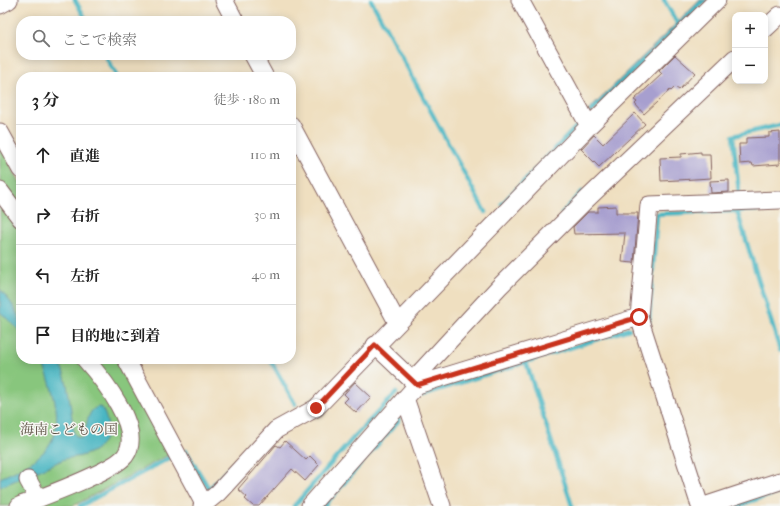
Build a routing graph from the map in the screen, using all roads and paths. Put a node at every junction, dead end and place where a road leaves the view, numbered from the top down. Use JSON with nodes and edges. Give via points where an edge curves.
{"nodes":[{"id":1,"x":9,"y":0,"type":"edge"},
{"id":2,"x":224,"y":0,"type":"edge"},
{"id":3,"x":520,"y":0,"type":"edge"},
{"id":4,"x":717,"y":0,"type":"edge"},
{"id":5,"x":0,"y":5,"type":"edge"},
{"id":6,"x":780,"y":15,"type":"edge"},
{"id":7,"x":232,"y":16,"type":"edge"},
{"id":8,"x":768,"y":26,"type":"edge"},
{"id":9,"x":256,"y":60,"type":"edge"},
{"id":10,"x":732,"y":61,"type":"edge"},
{"id":11,"x":262,"y":72,"type":"edge"},
{"id":12,"x":589,"y":126,"type":"junction"},
{"id":13,"x":0,"y":132,"type":"edge"},
{"id":14,"x":296,"y":134,"type":"edge"},
{"id":15,"x":16,"y":161,"type":"edge"},
{"id":16,"x":0,"y":191,"type":"edge"},
{"id":17,"x":780,"y":200,"type":"edge"},
{"id":18,"x":16,"y":212,"type":"edge"},
{"id":19,"x":639,"y":317,"type":"junction"},
{"id":20,"x":397,"y":322,"type":"junction"},
{"id":21,"x":375,"y":345,"type":"junction"},
{"id":22,"x":90,"y":364,"type":"edge"},
{"id":23,"x":129,"y":364,"type":"edge"},
{"id":24,"x":415,"y":383,"type":"junction"},
{"id":25,"x":405,"y":398,"type":"junction"},
{"id":26,"x":28,"y":480,"type":"dead end"},
{"id":27,"x":780,"y":482,"type":"edge"},
{"id":28,"x":38,"y":498,"type":"junction"},
{"id":29,"x":203,"y":505,"type":"edge"},
{"id":30,"x":20,"y":506,"type":"edge"},
{"id":31,"x":310,"y":506,"type":"edge"},
{"id":32,"x":442,"y":506,"type":"edge"},
{"id":33,"x":700,"y":506,"type":"edge"},
{"id":34,"x":704,"y":506,"type":"edge"}],
"edges":[{"from":1,"to":5,"type":"street"},
{"from":2,"to":7,"type":"street"},
{"from":3,"to":12,"type":"street"},
{"from":4,"to":12,"type":"street"},
{"from":6,"to":8,"type":"street"},
{"from":9,"to":11,"type":"street"},
{"from":10,"to":24,"type":"street","via":[[581,205],[499,288]]},
{"from":12,"to":20,"type":"street"},
{"from":13,"to":15,"type":"street"},
{"from":14,"to":20,"type":"street"},
{"from":16,"to":18,"type":"street"},
{"from":17,"to":19,"type":"street","via":[[649,205]]},
{"from":19,"to":24,"type":"street"},
{"from":19,"to":33,"type":"street"},
{"from":20,"to":21,"type":"street"},
{"from":21,"to":24,"type":"street"},
{"from":21,"to":29,"type":"street","via":[[316,408],[276,430],[218,493]]},
{"from":22,"to":28,"type":"street","via":[[116,398],[128,434],[129,445],[125,456],[98,473]]},
{"from":23,"to":29,"type":"street","via":[[178,453]]},
{"from":24,"to":25,"type":"street"},
{"from":25,"to":31,"type":"street"},
{"from":25,"to":32,"type":"street"},
{"from":26,"to":28,"type":"street"},
{"from":27,"to":34,"type":"street"},
{"from":28,"to":30,"type":"street"}]}
